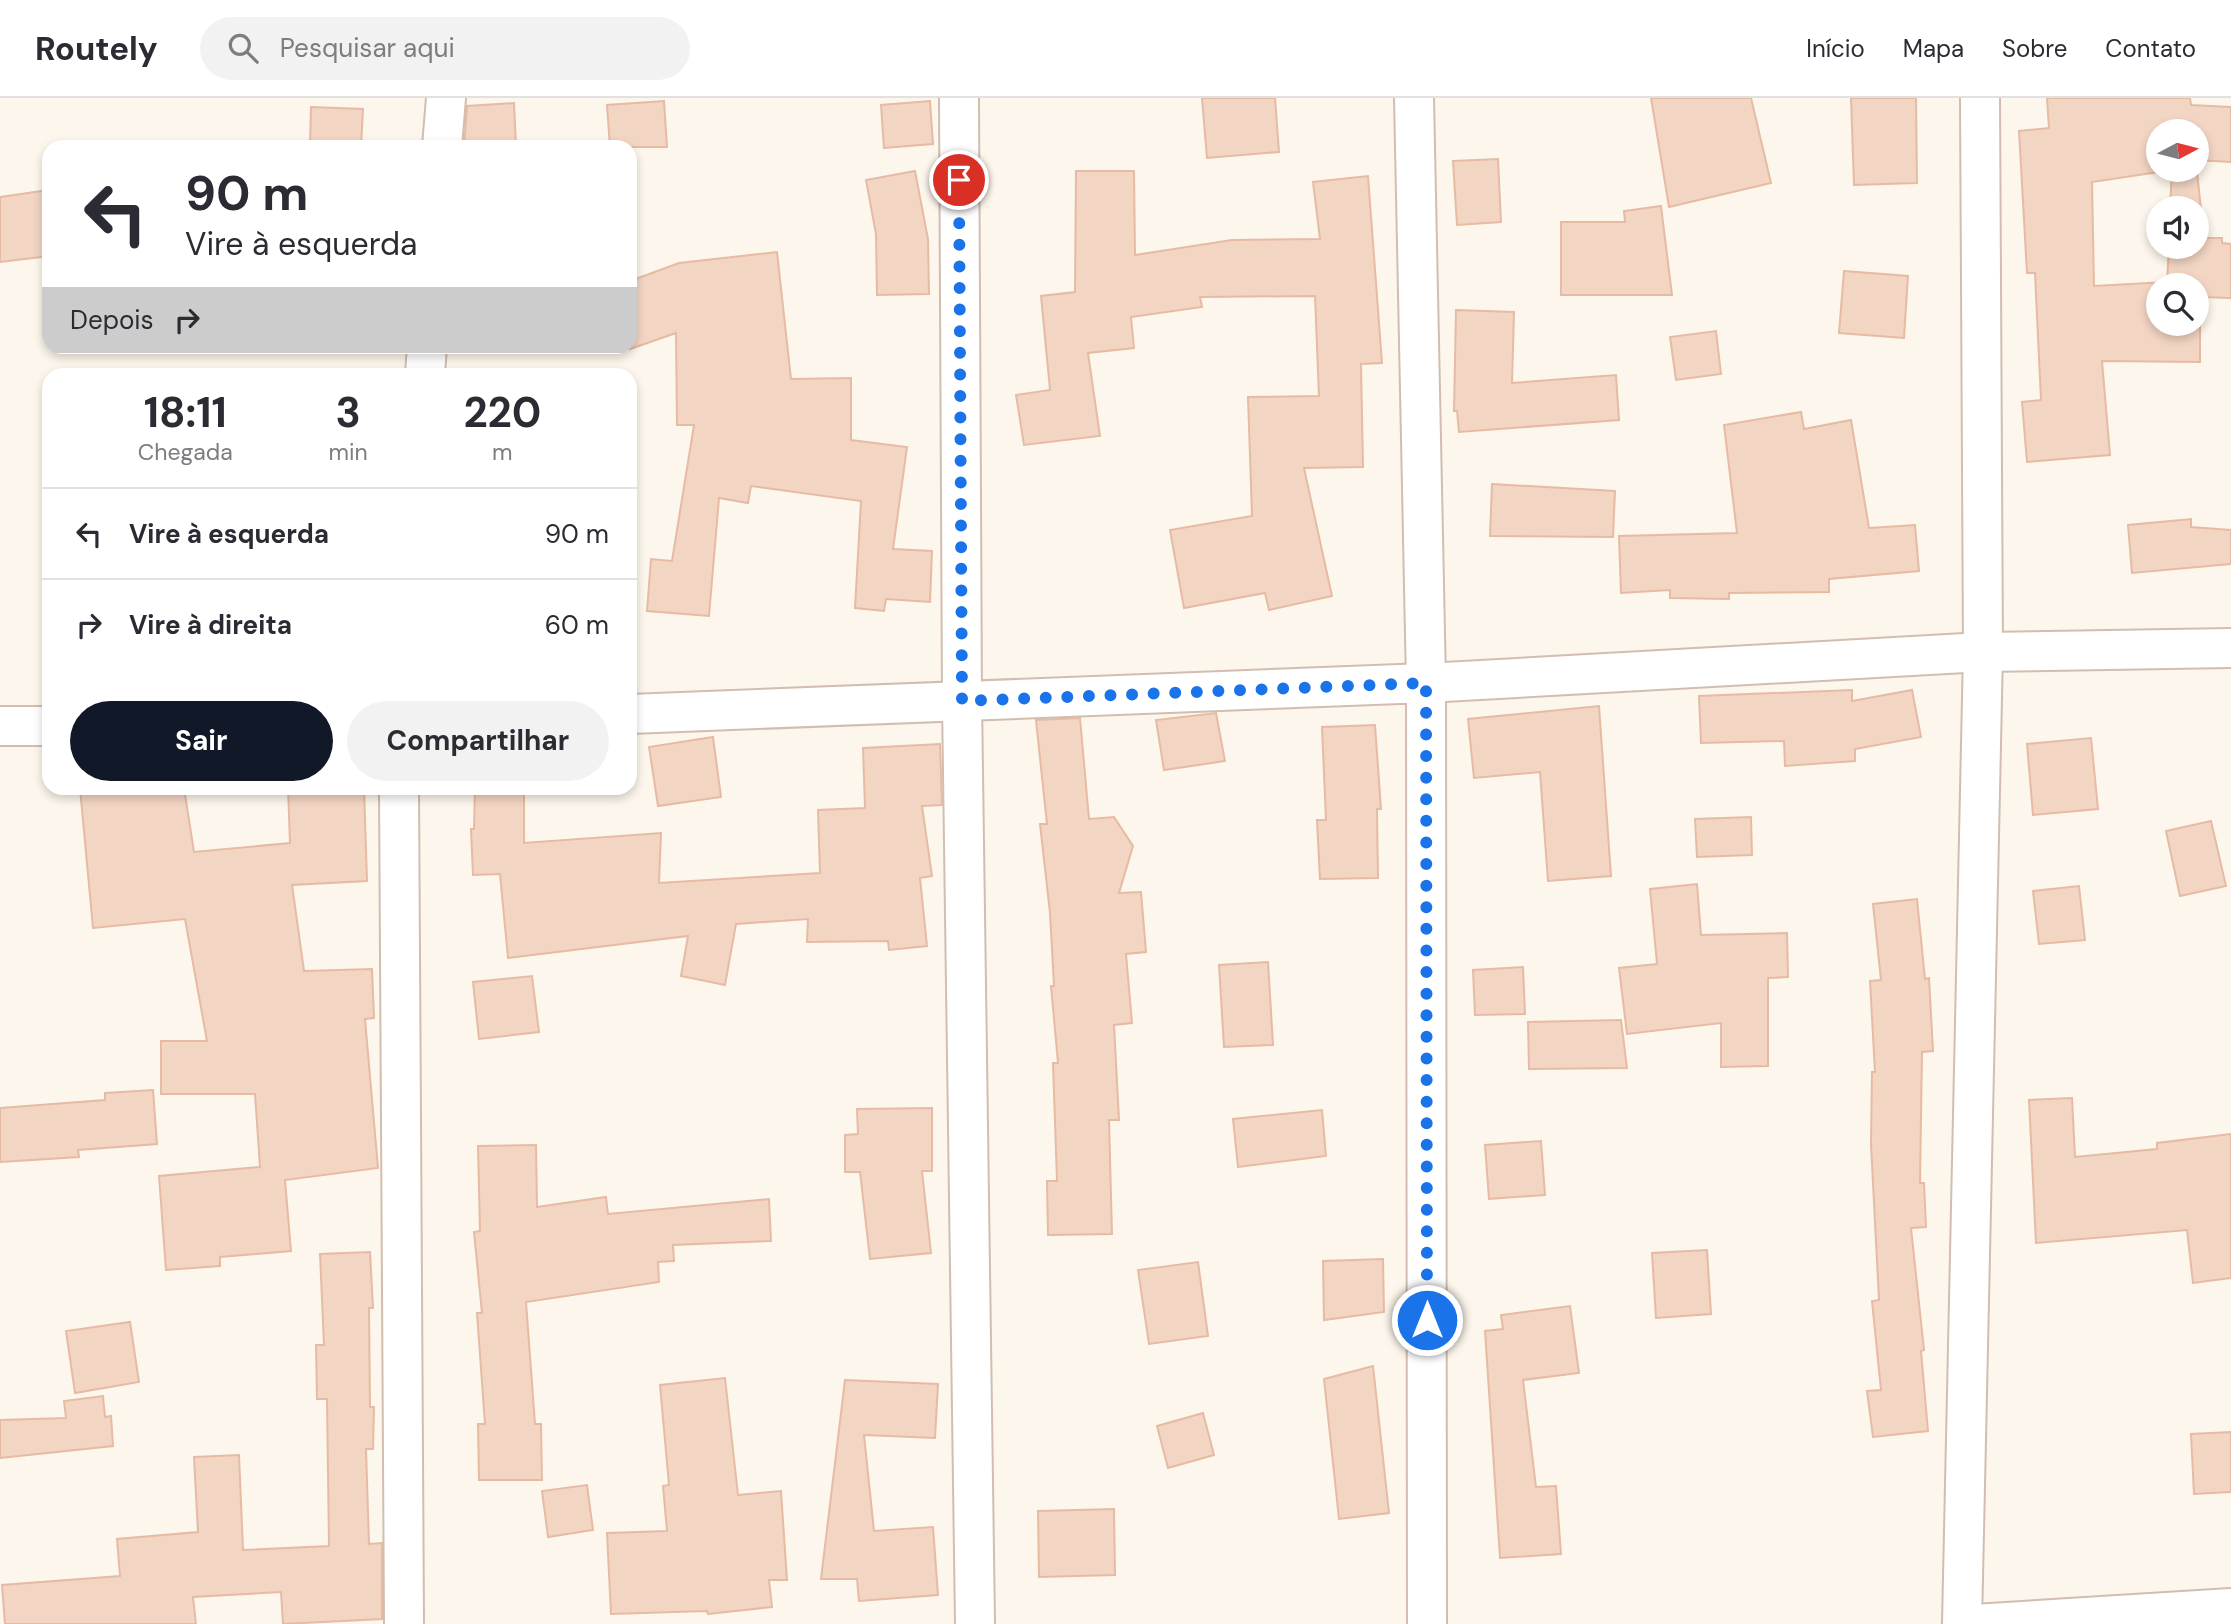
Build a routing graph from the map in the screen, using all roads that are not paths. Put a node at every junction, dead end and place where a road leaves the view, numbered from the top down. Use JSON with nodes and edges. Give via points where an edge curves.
{"nodes":[{"id":1,"x":446,"y":98,"type":"edge"},
{"id":2,"x":959,"y":98,"type":"edge"},
{"id":3,"x":1415,"y":98,"type":"edge"},
{"id":4,"x":1980,"y":98,"type":"edge"},
{"id":5,"x":443,"y":140,"type":"edge"},
{"id":6,"x":2231,"y":648,"type":"edge"},
{"id":7,"x":1983,"y":652,"type":"junction"},
{"id":8,"x":1426,"y":683,"type":"junction"},
{"id":9,"x":962,"y":701,"type":"junction"},
{"id":10,"x":637,"y":715,"type":"edge"},
{"id":11,"x":0,"y":726,"type":"edge"},
{"id":12,"x":42,"y":726,"type":"edge"},
{"id":13,"x":399,"y":795,"type":"edge"},
{"id":14,"x":2231,"y":1608,"type":"edge"},
{"id":15,"x":404,"y":1624,"type":"edge"},
{"id":16,"x":975,"y":1624,"type":"edge"},
{"id":17,"x":1427,"y":1624,"type":"edge"},
{"id":18,"x":1962,"y":1624,"type":"edge"},
{"id":19,"x":1974,"y":1624,"type":"edge"}],
"edges":[{"from":1,"to":5,"type":"street"},
{"from":2,"to":9,"type":"street"},
{"from":3,"to":8,"type":"street"},
{"from":4,"to":7,"type":"street"},
{"from":6,"to":7,"type":"street"},
{"from":7,"to":8,"type":"street"},
{"from":7,"to":18,"type":"street"},
{"from":8,"to":9,"type":"street"},
{"from":8,"to":17,"type":"street"},
{"from":9,"to":10,"type":"street"},
{"from":9,"to":16,"type":"street"},
{"from":11,"to":12,"type":"street"},
{"from":13,"to":15,"type":"street"},
{"from":14,"to":19,"type":"street"}]}
